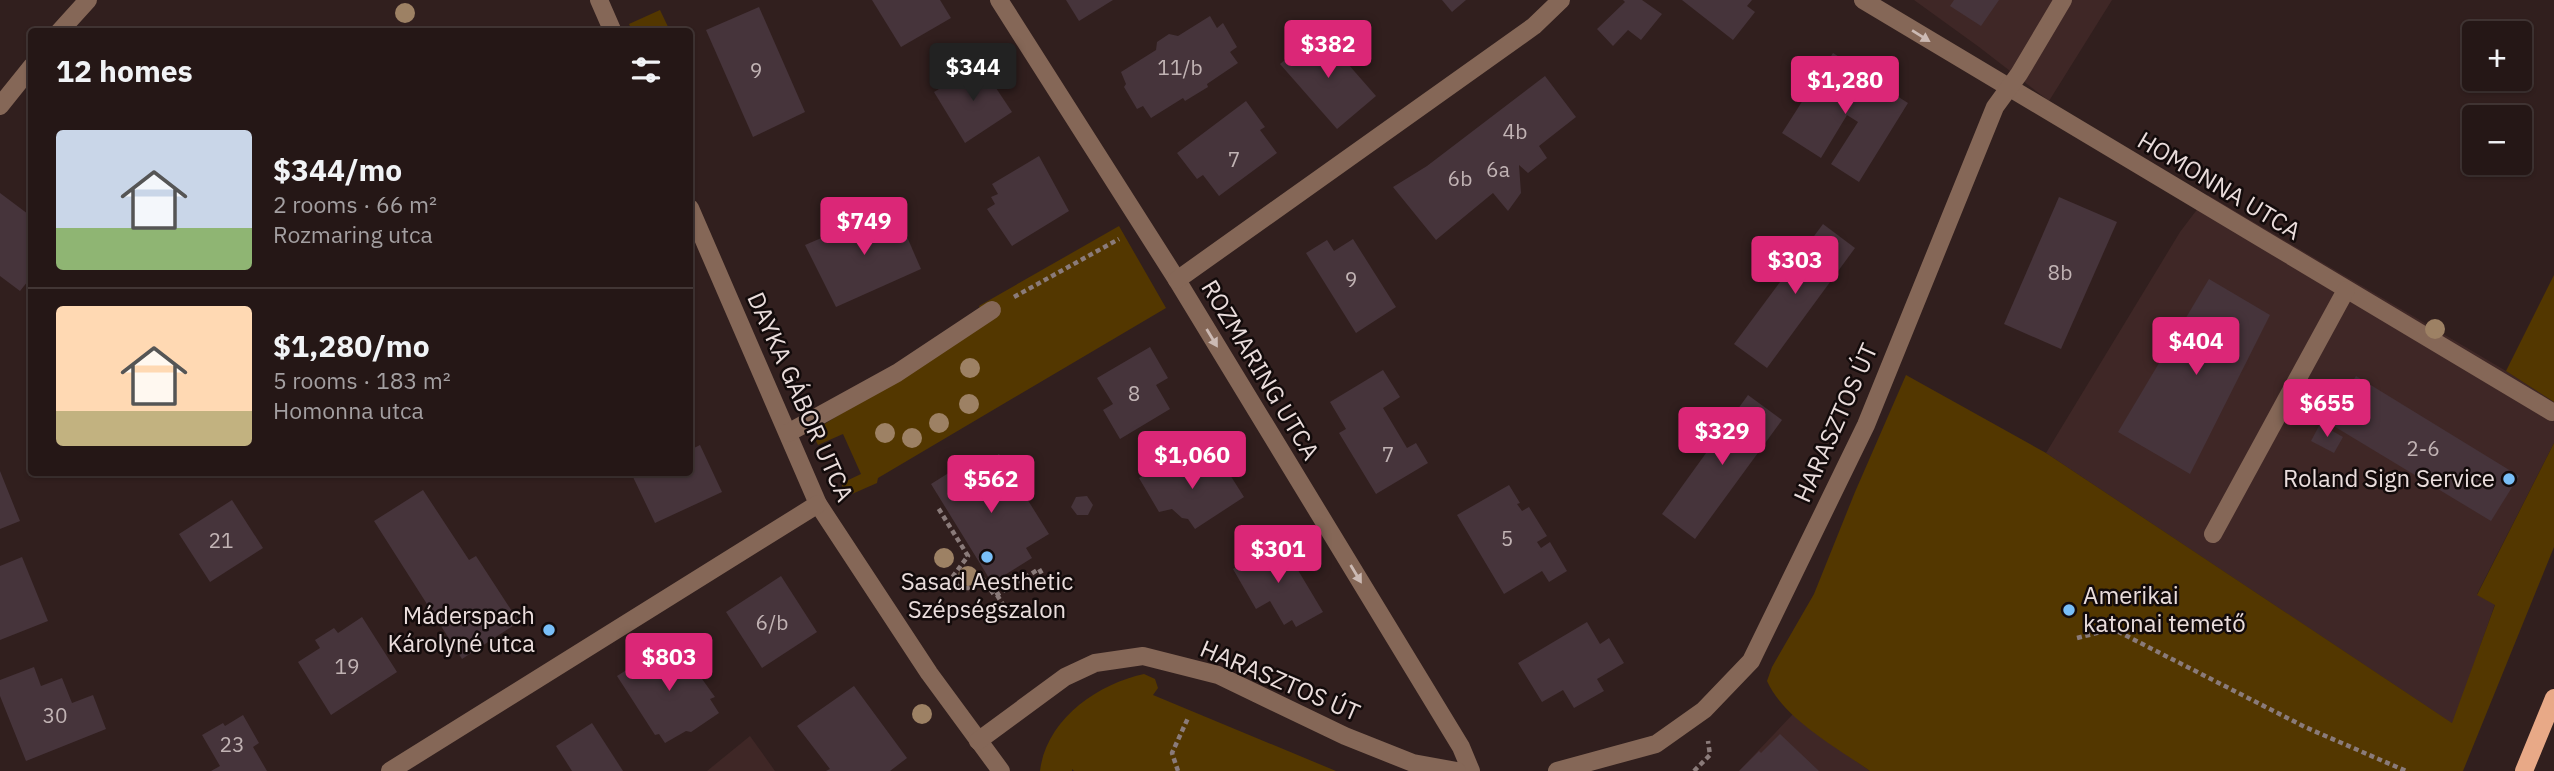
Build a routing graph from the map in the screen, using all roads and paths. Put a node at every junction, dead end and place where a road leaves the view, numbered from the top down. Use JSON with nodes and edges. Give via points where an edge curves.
{"nodes":[{"id":1,"x":88,"y":0,"type":"edge"},
{"id":2,"x":599,"y":0,"type":"edge"},
{"id":3,"x":999,"y":0,"type":"edge"},
{"id":4,"x":1561,"y":0,"type":"edge"},
{"id":5,"x":1863,"y":0,"type":"edge"},
{"id":6,"x":2063,"y":0,"type":"edge"},
{"id":7,"x":63,"y":28,"type":"edge"},
{"id":8,"x":611,"y":28,"type":"edge"},
{"id":9,"x":28,"y":71,"type":"edge"},
{"id":10,"x":2009,"y":88,"type":"junction"},
{"id":11,"x":0,"y":106,"type":"edge"},
{"id":12,"x":693,"y":215,"type":"edge"},
{"id":13,"x":1141,"y":226,"type":"junction"},
{"id":14,"x":1177,"y":280,"type":"junction"},
{"id":15,"x":2346,"y":290,"type":"junction"},
{"id":16,"x":992,"y":310,"type":"joint"},
{"id":17,"x":2552,"y":412,"type":"dead end"},
{"id":18,"x":788,"y":433,"type":"junction"},
{"id":19,"x":818,"y":504,"type":"junction"},
{"id":20,"x":937,"y":506,"type":"dead end"},
{"id":21,"x":2213,"y":534,"type":"dead end"},
{"id":22,"x":951,"y":579,"type":"junction"},
{"id":23,"x":1049,"y":586,"type":"dead end"},
{"id":24,"x":932,"y":590,"type":"dead end"},
{"id":25,"x":996,"y":595,"type":"junction"},
{"id":26,"x":1007,"y":611,"type":"dead end"},
{"id":27,"x":2077,"y":638,"type":"dead end"},
{"id":28,"x":2554,"y":698,"type":"edge"},
{"id":29,"x":1188,"y":718,"type":"dead end"},
{"id":30,"x":978,"y":741,"type":"junction"},
{"id":31,"x":390,"y":771,"type":"edge"},
{"id":32,"x":1001,"y":771,"type":"edge"},
{"id":33,"x":1178,"y":771,"type":"edge"},
{"id":34,"x":1457,"y":771,"type":"edge"},
{"id":35,"x":1471,"y":771,"type":"edge"},
{"id":36,"x":1557,"y":771,"type":"edge"},
{"id":37,"x":2406,"y":771,"type":"edge"},
{"id":38,"x":2524,"y":771,"type":"edge"}],
"edges":[{"from":1,"to":7,"type":"street"},
{"from":2,"to":8,"type":"street"},
{"from":3,"to":13,"type":"street","name":"ROZMARING UTCA"},
{"from":4,"to":14,"type":"street","via":[[1522,34]]},
{"from":5,"to":10,"type":"street","name":"HOMONNA UTCA","one_way":true},
{"from":6,"to":10,"type":"street","name":"HARASZTOS ÚT"},
{"from":9,"to":11,"type":"street"},
{"from":10,"to":15,"type":"street","name":"HOMONNA UTCA"},
{"from":10,"to":36,"type":"street","name":"HARASZTOS ÚT","via":[[1995,107],[1866,425],[1751,661],[1704,710],[1656,744]]},
{"from":12,"to":18,"type":"street","name":"DAYKA GÁBOR UTCA"},
{"from":13,"to":14,"type":"street","name":"ROZMARING UTCA"},
{"from":13,"to":16,"type":"path"},
{"from":14,"to":35,"type":"street","name":"ROZMARING UTCA","one_way":true,"via":[[1461,747]]},
{"from":15,"to":17,"type":"street","name":"HOMONNA UTCA"},
{"from":15,"to":21,"type":"street"},
{"from":16,"to":18,"type":"street","via":[[897,373]]},
{"from":18,"to":19,"type":"street","name":"DAYKA GÁBOR UTCA"},
{"from":19,"to":30,"type":"street","name":"DAYKA GÁBOR UTCA"},
{"from":19,"to":31,"type":"street"},
{"from":20,"to":22,"type":"path","via":[[968,556]]},
{"from":22,"to":24,"type":"path"},
{"from":22,"to":25,"type":"path","via":[[966,589],[983,579]]},
{"from":23,"to":25,"type":"path","via":[[1039,569]]},
{"from":25,"to":26,"type":"path"},
{"from":27,"to":37,"type":"path","via":[[2113,629],[2305,727]]},
{"from":28,"to":38,"type":"main road"},
{"from":29,"to":33,"type":"path","via":[[1172,753]]},
{"from":30,"to":32,"type":"street","name":"DAYKA GÁBOR UTCA"},
{"from":30,"to":34,"type":"street","name":"HARASZTOS ÚT","via":[[1065,677],[1094,663],[1143,656],[1218,675],[1345,736],[1413,763]]}]}
